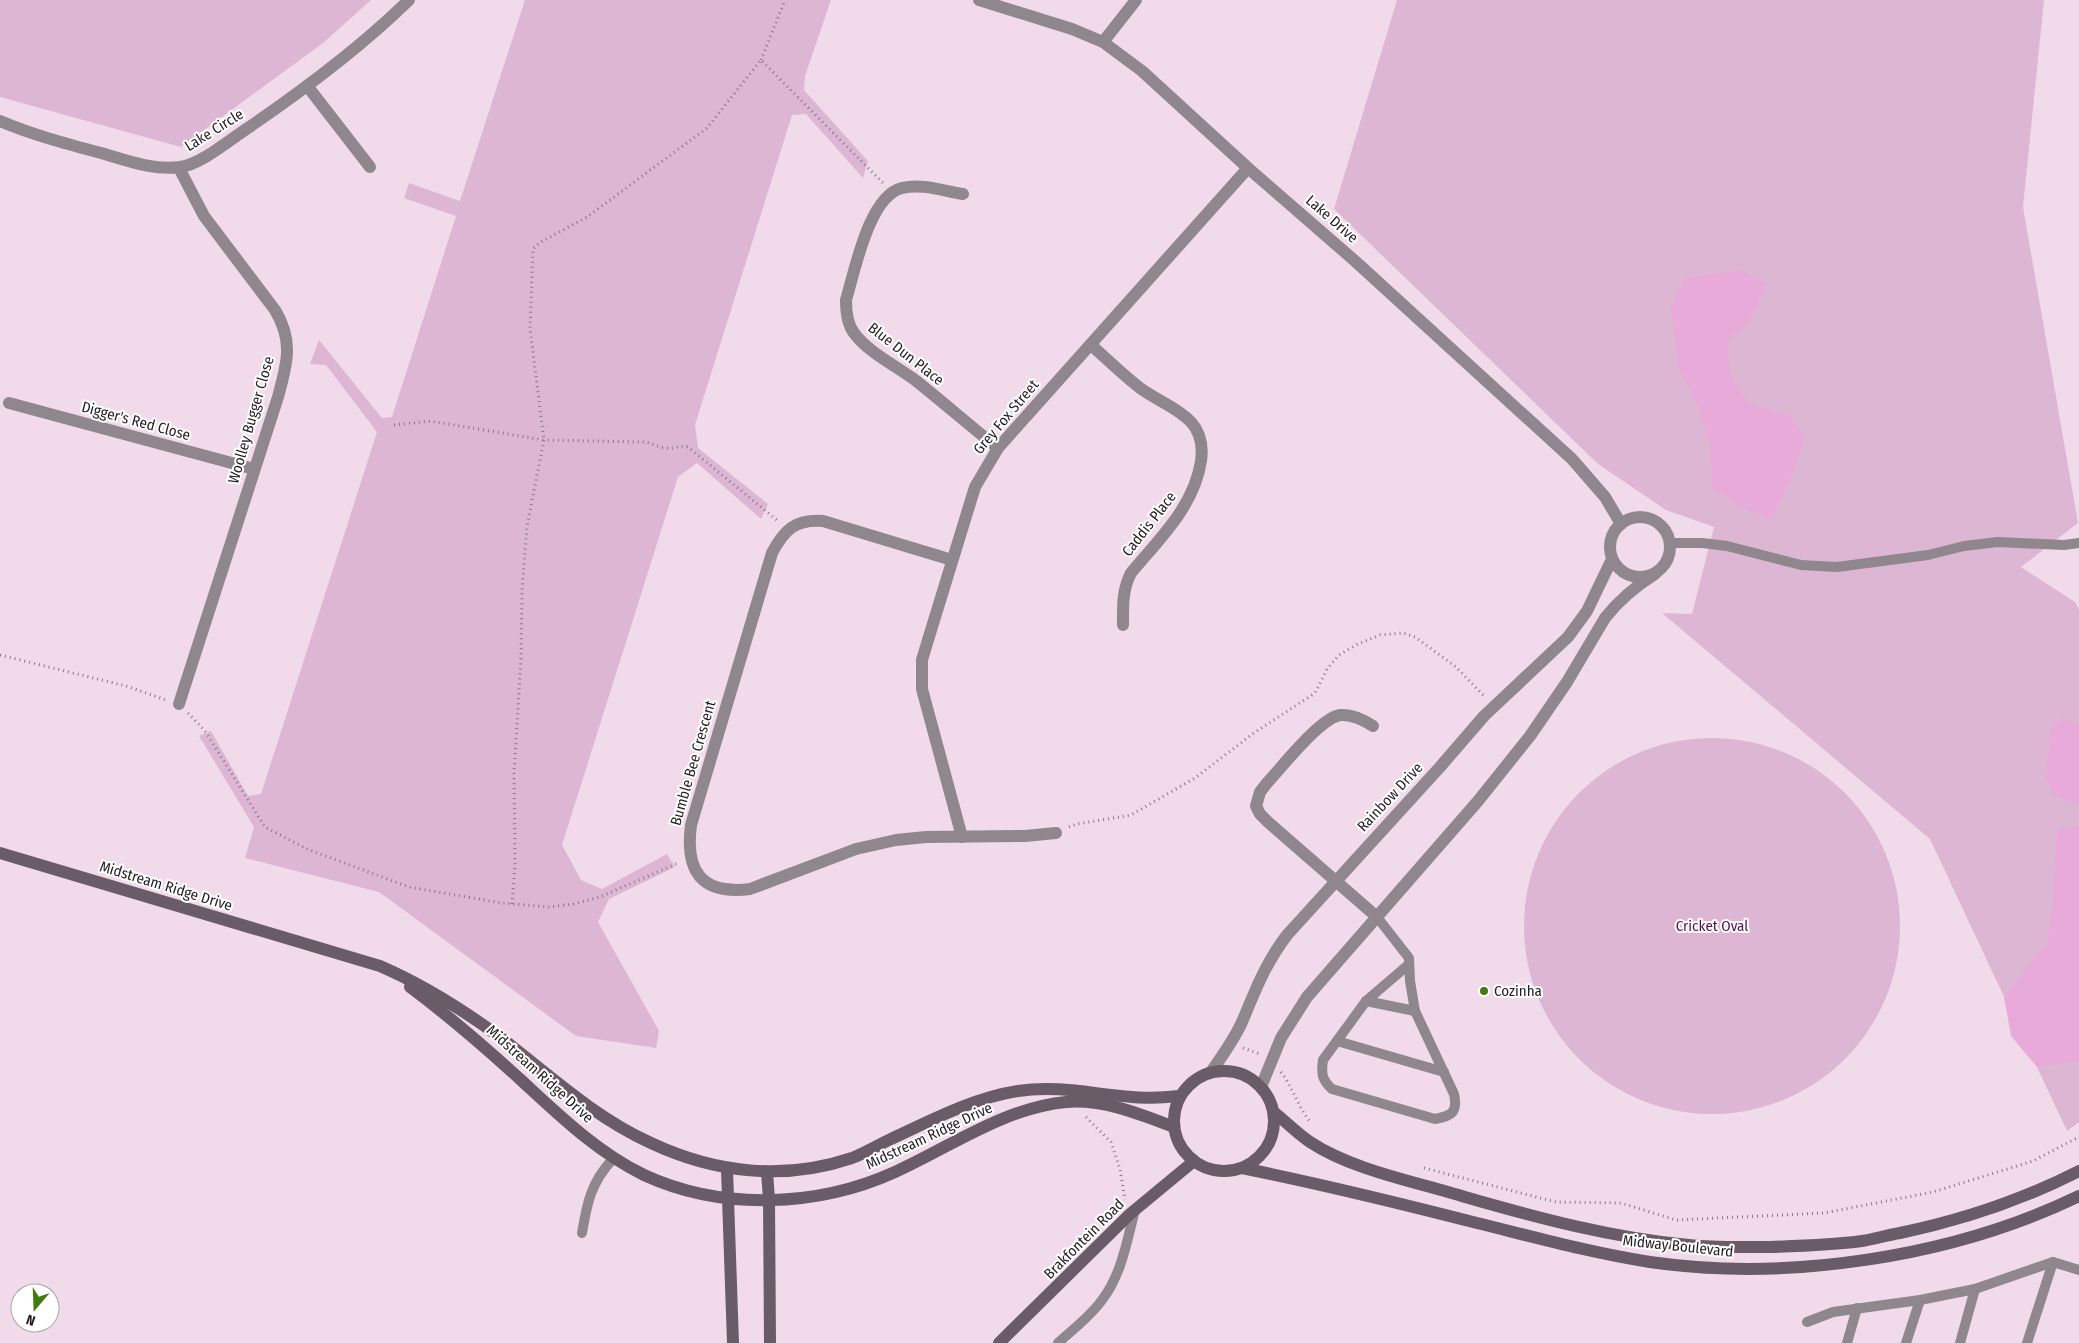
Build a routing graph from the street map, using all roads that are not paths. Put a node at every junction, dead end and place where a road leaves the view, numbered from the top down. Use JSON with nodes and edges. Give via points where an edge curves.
{"nodes":[{"id":1,"x":409,"y":0,"type":"edge"},
{"id":2,"x":979,"y":0,"type":"edge"},
{"id":3,"x":1136,"y":0,"type":"edge"},
{"id":4,"x":1102,"y":42,"type":"junction"},
{"id":5,"x":308,"y":87,"type":"junction"},
{"id":6,"x":0,"y":121,"type":"edge"},
{"id":7,"x":370,"y":167,"type":"dead end"},
{"id":8,"x":179,"y":168,"type":"junction"},
{"id":9,"x":1248,"y":168,"type":"junction"},
{"id":10,"x":963,"y":194,"type":"dead end"},
{"id":11,"x":1091,"y":345,"type":"junction"},
{"id":12,"x":9,"y":403,"type":"dead end"},
{"id":13,"x":998,"y":448,"type":"junction"},
{"id":14,"x":254,"y":469,"type":"junction"},
{"id":15,"x":1621,"y":524,"type":"junction"},
{"id":16,"x":1670,"y":543,"type":"junction"},
{"id":17,"x":2079,"y":543,"type":"edge"},
{"id":18,"x":1612,"y":559,"type":"junction"},
{"id":19,"x":952,"y":560,"type":"junction"},
{"id":20,"x":1655,"y":574,"type":"junction"},
{"id":21,"x":1123,"y":625,"type":"dead end"},
{"id":22,"x":178,"y":704,"type":"road end"},
{"id":23,"x":1373,"y":726,"type":"dead end"},
{"id":24,"x":1056,"y":833,"type":"road end"},
{"id":25,"x":962,"y":837,"type":"junction"},
{"id":26,"x":0,"y":853,"type":"edge"},
{"id":27,"x":1336,"y":880,"type":"junction"},
{"id":28,"x":1377,"y":917,"type":"junction"},
{"id":29,"x":1408,"y":965,"type":"junction"},
{"id":30,"x":380,"y":966,"type":"junction"},
{"id":31,"x":1366,"y":1000,"type":"junction"},
{"id":32,"x":1415,"y":1012,"type":"junction"},
{"id":33,"x":1337,"y":1041,"type":"junction"},
{"id":34,"x":1211,"y":1072,"type":"junction"},
{"id":35,"x":1444,"y":1072,"type":"junction"},
{"id":36,"x":1261,"y":1087,"type":"junction"},
{"id":37,"x":1180,"y":1096,"type":"junction"},
{"id":38,"x":1274,"y":1112,"type":"junction"},
{"id":39,"x":1174,"y":1126,"type":"junction"},
{"id":40,"x":613,"y":1159,"type":"junction"},
{"id":41,"x":1194,"y":1161,"type":"junction"},
{"id":42,"x":1242,"y":1168,"type":"junction"},
{"id":43,"x":727,"y":1169,"type":"junction"},
{"id":44,"x":2079,"y":1171,"type":"edge"},
{"id":45,"x":767,"y":1172,"type":"junction"},
{"id":46,"x":2079,"y":1196,"type":"edge"},
{"id":47,"x":727,"y":1198,"type":"junction"},
{"id":48,"x":769,"y":1199,"type":"junction"},
{"id":49,"x":1131,"y":1214,"type":"junction"},
{"id":50,"x":582,"y":1234,"type":"dead end"},
{"id":51,"x":2053,"y":1262,"type":"junction"},
{"id":52,"x":2079,"y":1270,"type":"edge"},
{"id":53,"x":1975,"y":1289,"type":"junction"},
{"id":54,"x":1920,"y":1300,"type":"junction"},
{"id":55,"x":1857,"y":1308,"type":"junction"},
{"id":56,"x":1807,"y":1322,"type":"dead end"},
{"id":57,"x":733,"y":1343,"type":"edge"},
{"id":58,"x":770,"y":1343,"type":"edge"},
{"id":59,"x":999,"y":1343,"type":"edge"},
{"id":60,"x":1058,"y":1343,"type":"edge"},
{"id":61,"x":1847,"y":1343,"type":"edge"},
{"id":62,"x":1906,"y":1343,"type":"edge"},
{"id":63,"x":1960,"y":1343,"type":"edge"},
{"id":64,"x":2027,"y":1343,"type":"edge"}],
"edges":[{"from":1,"to":5,"type":"street","name":"Lake Circle"},
{"from":2,"to":4,"type":"street","name":"Lake Drive","via":[[1072,29]]},
{"from":3,"to":4,"type":"street"},
{"from":4,"to":9,"type":"street","name":"Lake Drive","via":[[1142,71]]},
{"from":5,"to":7,"type":"street"},
{"from":5,"to":8,"type":"street","name":"Lake Circle","via":[[229,141],[190,165]]},
{"from":6,"to":8,"type":"street","name":"Lake Circle","via":[[27,132],[120,158]]},
{"from":8,"to":14,"type":"street","name":"Woolley Bugger Close","via":[[204,216],[275,310],[285,331],[288,353],[285,374]]},
{"from":9,"to":11,"type":"street","name":"Grey Fox Street"},
{"from":9,"to":15,"type":"street","name":"Lake Drive","via":[[1355,260],[1572,459],[1605,497]]},
{"from":10,"to":13,"type":"street","name":"Blue Dun Place","via":[[917,186],[892,192],[881,202],[870,223],[846,300],[848,323],[867,346],[915,380]]},
{"from":11,"to":13,"type":"street","name":"Grey Fox Street"},
{"from":11,"to":21,"type":"street","name":"Caddis Place","via":[[1139,387],[1190,421],[1201,442],[1200,468],[1189,500],[1125,584]]},
{"from":12,"to":14,"type":"street","name":"Digger's Red Close"},
{"from":13,"to":19,"type":"street","name":"Grey Fox Street","via":[[974,487]]},
{"from":14,"to":22,"type":"street","name":"Woolley Bugger Close"},
{"from":15,"to":16,"type":"street","via":[[1640,516],[1650,518],[1666,530]]},
{"from":15,"to":18,"type":"street","via":[[1611,540]]},
{"from":16,"to":17,"type":"lane","via":[[1727,546],[1801,565],[1837,567],[1928,556],[1964,546],[1998,542]]},
{"from":16,"to":20,"type":"street","via":[[1668,559]]},
{"from":18,"to":20,"type":"street","via":[[1626,574],[1645,577]]},
{"from":18,"to":27,"type":"street","name":"Rainbow Drive","via":[[1578,624],[1494,706]]},
{"from":19,"to":25,"type":"street","name":"Grey Fox Street","via":[[922,660],[922,689]]},
{"from":19,"to":25,"type":"street","name":"Bumble Bee Crescent","via":[[823,522],[809,520],[788,530],[772,553],[690,825],[689,839],[692,865],[699,876],[712,886],[736,891],[750,889],[874,844],[910,838]]},
{"from":20,"to":28,"type":"street","via":[[1639,584],[1610,612],[1555,702],[1530,736]]},
{"from":23,"to":27,"type":"street","via":[[1357,718],[1340,715],[1321,724],[1267,783],[1256,806],[1260,814]]},
{"from":24,"to":25,"type":"street","name":"Bumble Bee Crescent"},
{"from":26,"to":30,"type":"street","name":"Midstream Ridge Drive"},
{"from":27,"to":28,"type":"street"},
{"from":27,"to":34,"type":"street","name":"Rainbow Drive","via":[[1274,953],[1260,977],[1242,1023]]},
{"from":28,"to":29,"type":"lane","via":[[1404,950],[1409,958]]},
{"from":28,"to":36,"type":"street","via":[[1294,1015]]},
{"from":29,"to":31,"type":"lane"},
{"from":29,"to":32,"type":"lane"},
{"from":30,"to":40,"type":"street","name":"Midstream Ridge Drive","via":[[473,1036],[578,1132]]},
{"from":30,"to":43,"type":"street","name":"Midstream Ridge Drive","via":[[416,983],[472,1018],[614,1124],[683,1157]]},
{"from":31,"to":32,"type":"lane"},
{"from":31,"to":33,"type":"lane"},
{"from":32,"to":35,"type":"lane"},
{"from":33,"to":35,"type":"lane"},
{"from":33,"to":35,"type":"lane","via":[[1323,1060],[1323,1081],[1332,1088],[1435,1119],[1454,1112],[1456,1103]]},
{"from":34,"to":36,"type":"street","name":"Midway Boulevard","via":[[1238,1072]]},
{"from":34,"to":37,"type":"street","via":[[1196,1079]]},
{"from":36,"to":38,"type":"street","name":"Midway Boulevard","via":[[1270,1098]]},
{"from":37,"to":39,"type":"street"},
{"from":37,"to":45,"type":"street","name":"Midstream Ridge Drive","via":[[1132,1097],[1052,1088],[1017,1091],[961,1107],[852,1158],[794,1171]]},
{"from":38,"to":42,"type":"street","via":[[1274,1129],[1268,1146],[1257,1159]]},
{"from":38,"to":44,"type":"street","name":"Midway Boulevard","via":[[1310,1142],[1340,1158],[1390,1175],[1557,1221],[1637,1239],[1690,1246],[1779,1246],[1864,1241],[1980,1213],[2016,1201]]},
{"from":39,"to":41,"type":"street","via":[[1182,1148]]},
{"from":39,"to":48,"type":"street","name":"Midstream Ridge Drive","via":[[1102,1104],[1067,1102],[1047,1105],[995,1122],[894,1172],[852,1188],[820,1196]]},
{"from":40,"to":47,"type":"street","name":"Midstream Ridge Drive","via":[[677,1187]]},
{"from":40,"to":50,"type":"lane","via":[[591,1190]]},
{"from":41,"to":42,"type":"street","name":"Midway Boulevard","via":[[1217,1170]]},
{"from":41,"to":49,"type":"street","name":"Brakfontein Road"},
{"from":42,"to":46,"type":"street","name":"Midway Boulevard","via":[[1326,1185],[1580,1248],[1651,1262],[1743,1269],[1824,1266],[1946,1244],[2014,1224]]},
{"from":43,"to":45,"type":"street","name":"Midstream Ridge Drive"},
{"from":43,"to":47,"type":"street"},
{"from":45,"to":48,"type":"street"},
{"from":47,"to":48,"type":"street","name":"Midstream Ridge Drive"},
{"from":47,"to":57,"type":"street"},
{"from":48,"to":58,"type":"street"},
{"from":49,"to":59,"type":"street","name":"Brakfontein Road"},
{"from":49,"to":60,"type":"lane","via":[[1113,1283],[1102,1300]]},
{"from":51,"to":52,"type":"lane"},
{"from":51,"to":53,"type":"lane"},
{"from":51,"to":64,"type":"lane"},
{"from":53,"to":54,"type":"lane"},
{"from":53,"to":63,"type":"lane"},
{"from":54,"to":55,"type":"lane"},
{"from":54,"to":62,"type":"lane"},
{"from":55,"to":56,"type":"lane","via":[[1833,1312]]},
{"from":55,"to":61,"type":"lane"}]}
